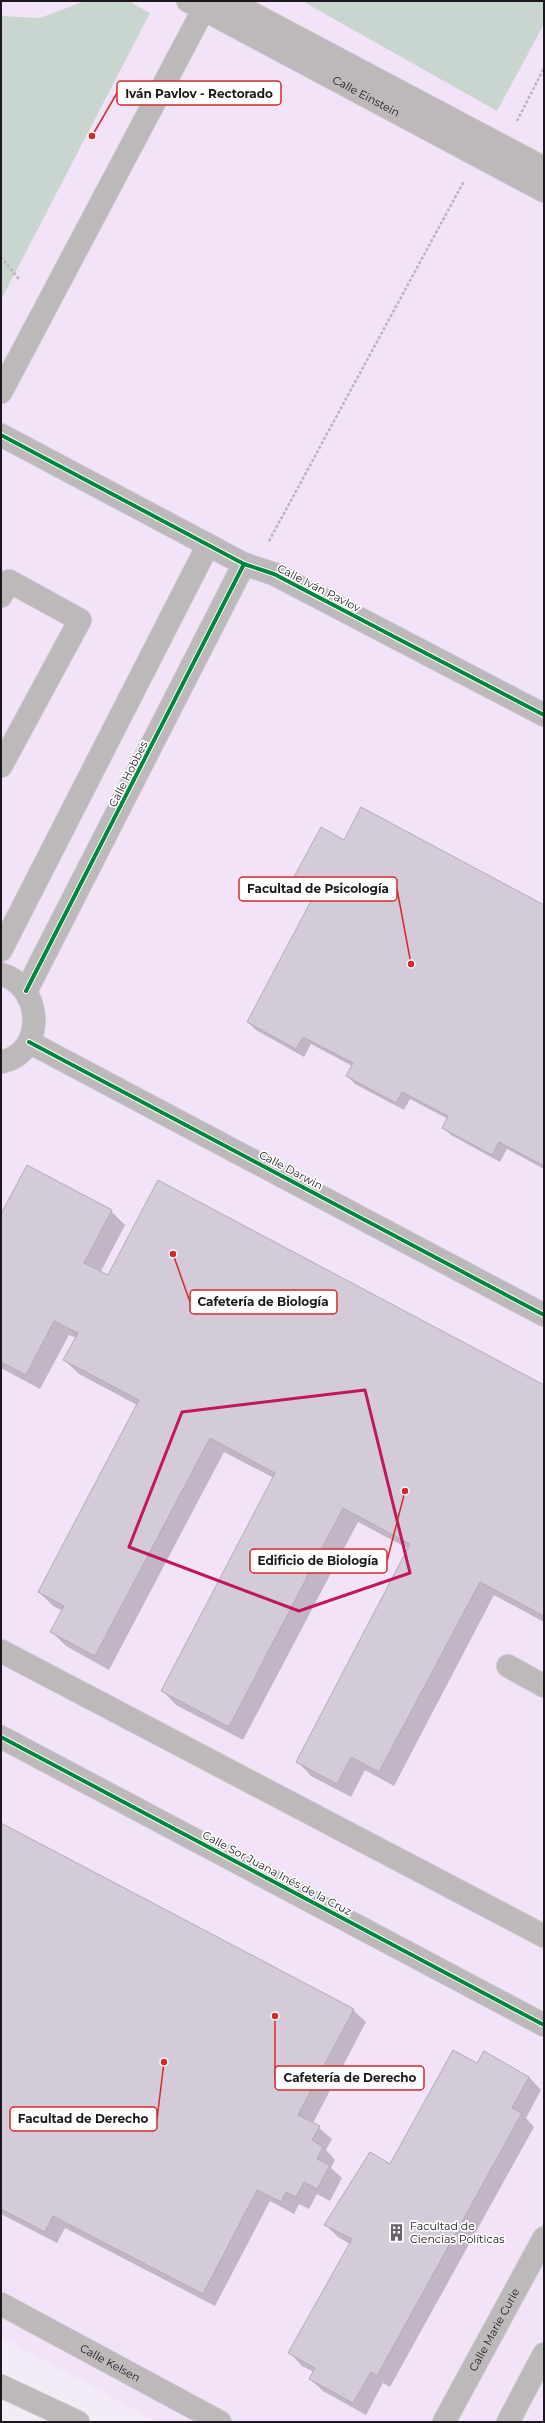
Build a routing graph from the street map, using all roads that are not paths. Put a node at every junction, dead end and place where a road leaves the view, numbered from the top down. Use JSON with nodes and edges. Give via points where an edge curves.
{"nodes":[{"id":1,"x":229,"y":1,"type":"edge"},
{"id":2,"x":200,"y":4,"type":"edge"},
{"id":3,"x":544,"y":168,"type":"edge"},
{"id":4,"x":544,"y":191,"type":"edge"},
{"id":5,"x":1,"y":392,"type":"edge"},
{"id":6,"x":1,"y":434,"type":"edge"},
{"id":7,"x":208,"y":545,"type":"junction"},
{"id":8,"x":244,"y":564,"type":"junction"},
{"id":9,"x":1,"y":596,"type":"edge"},
{"id":10,"x":544,"y":715,"type":"edge"},
{"id":11,"x":1,"y":766,"type":"edge"},
{"id":12,"x":1,"y":950,"type":"edge"},
{"id":13,"x":1,"y":974,"type":"edge"},
{"id":14,"x":26,"y":991,"type":"junction"},
{"id":15,"x":29,"y":1042,"type":"junction"},
{"id":16,"x":1,"y":1062,"type":"edge"},
{"id":17,"x":544,"y":1315,"type":"edge"},
{"id":18,"x":1,"y":1651,"type":"edge"},
{"id":19,"x":508,"y":1666,"type":"dead end"},
{"id":20,"x":544,"y":1686,"type":"edge"},
{"id":21,"x":1,"y":1737,"type":"edge"},
{"id":22,"x":544,"y":1936,"type":"edge"},
{"id":23,"x":544,"y":2024,"type":"edge"},
{"id":24,"x":544,"y":2238,"type":"edge"},
{"id":25,"x":1,"y":2304,"type":"edge"},
{"id":26,"x":544,"y":2354,"type":"edge"},
{"id":27,"x":1,"y":2386,"type":"edge"},
{"id":28,"x":78,"y":2422,"type":"edge"},
{"id":29,"x":220,"y":2422,"type":"edge"},
{"id":30,"x":444,"y":2422,"type":"edge"},
{"id":31,"x":508,"y":2422,"type":"edge"}],
"edges":[{"from":1,"to":3,"type":"street","name":"Calle Einstein"},
{"from":2,"to":4,"type":"street","name":"Calle Einstein"},
{"from":2,"to":5,"type":"street"},
{"from":6,"to":7,"type":"street","name":"Calle Iván Pavlov"},
{"from":7,"to":8,"type":"street","name":"Calle Iván Pavlov"},
{"from":7,"to":12,"type":"street"},
{"from":8,"to":10,"type":"street","name":"Calle Iván Pavlov","via":[[274,574]]},
{"from":8,"to":14,"type":"street","name":"Calle Hobbes"},
{"from":9,"to":11,"type":"street","via":[[9,581],[80,620]]},
{"from":13,"to":14,"type":"street","via":[[16,981]]},
{"from":14,"to":15,"type":"street","via":[[35,1016]]},
{"from":15,"to":16,"type":"street","via":[[19,1053]]},
{"from":15,"to":17,"type":"street","name":"Calle Darwin"},
{"from":18,"to":22,"type":"street"},
{"from":19,"to":20,"type":"street"},
{"from":21,"to":23,"type":"street","name":"Calle Sor Juana Inés de la Cruz"},
{"from":24,"to":30,"type":"street","name":"Calle Marie Curie"},
{"from":25,"to":29,"type":"street","name":"Calle Kelsen"},
{"from":26,"to":31,"type":"street"},
{"from":27,"to":28,"type":"street"}]}
